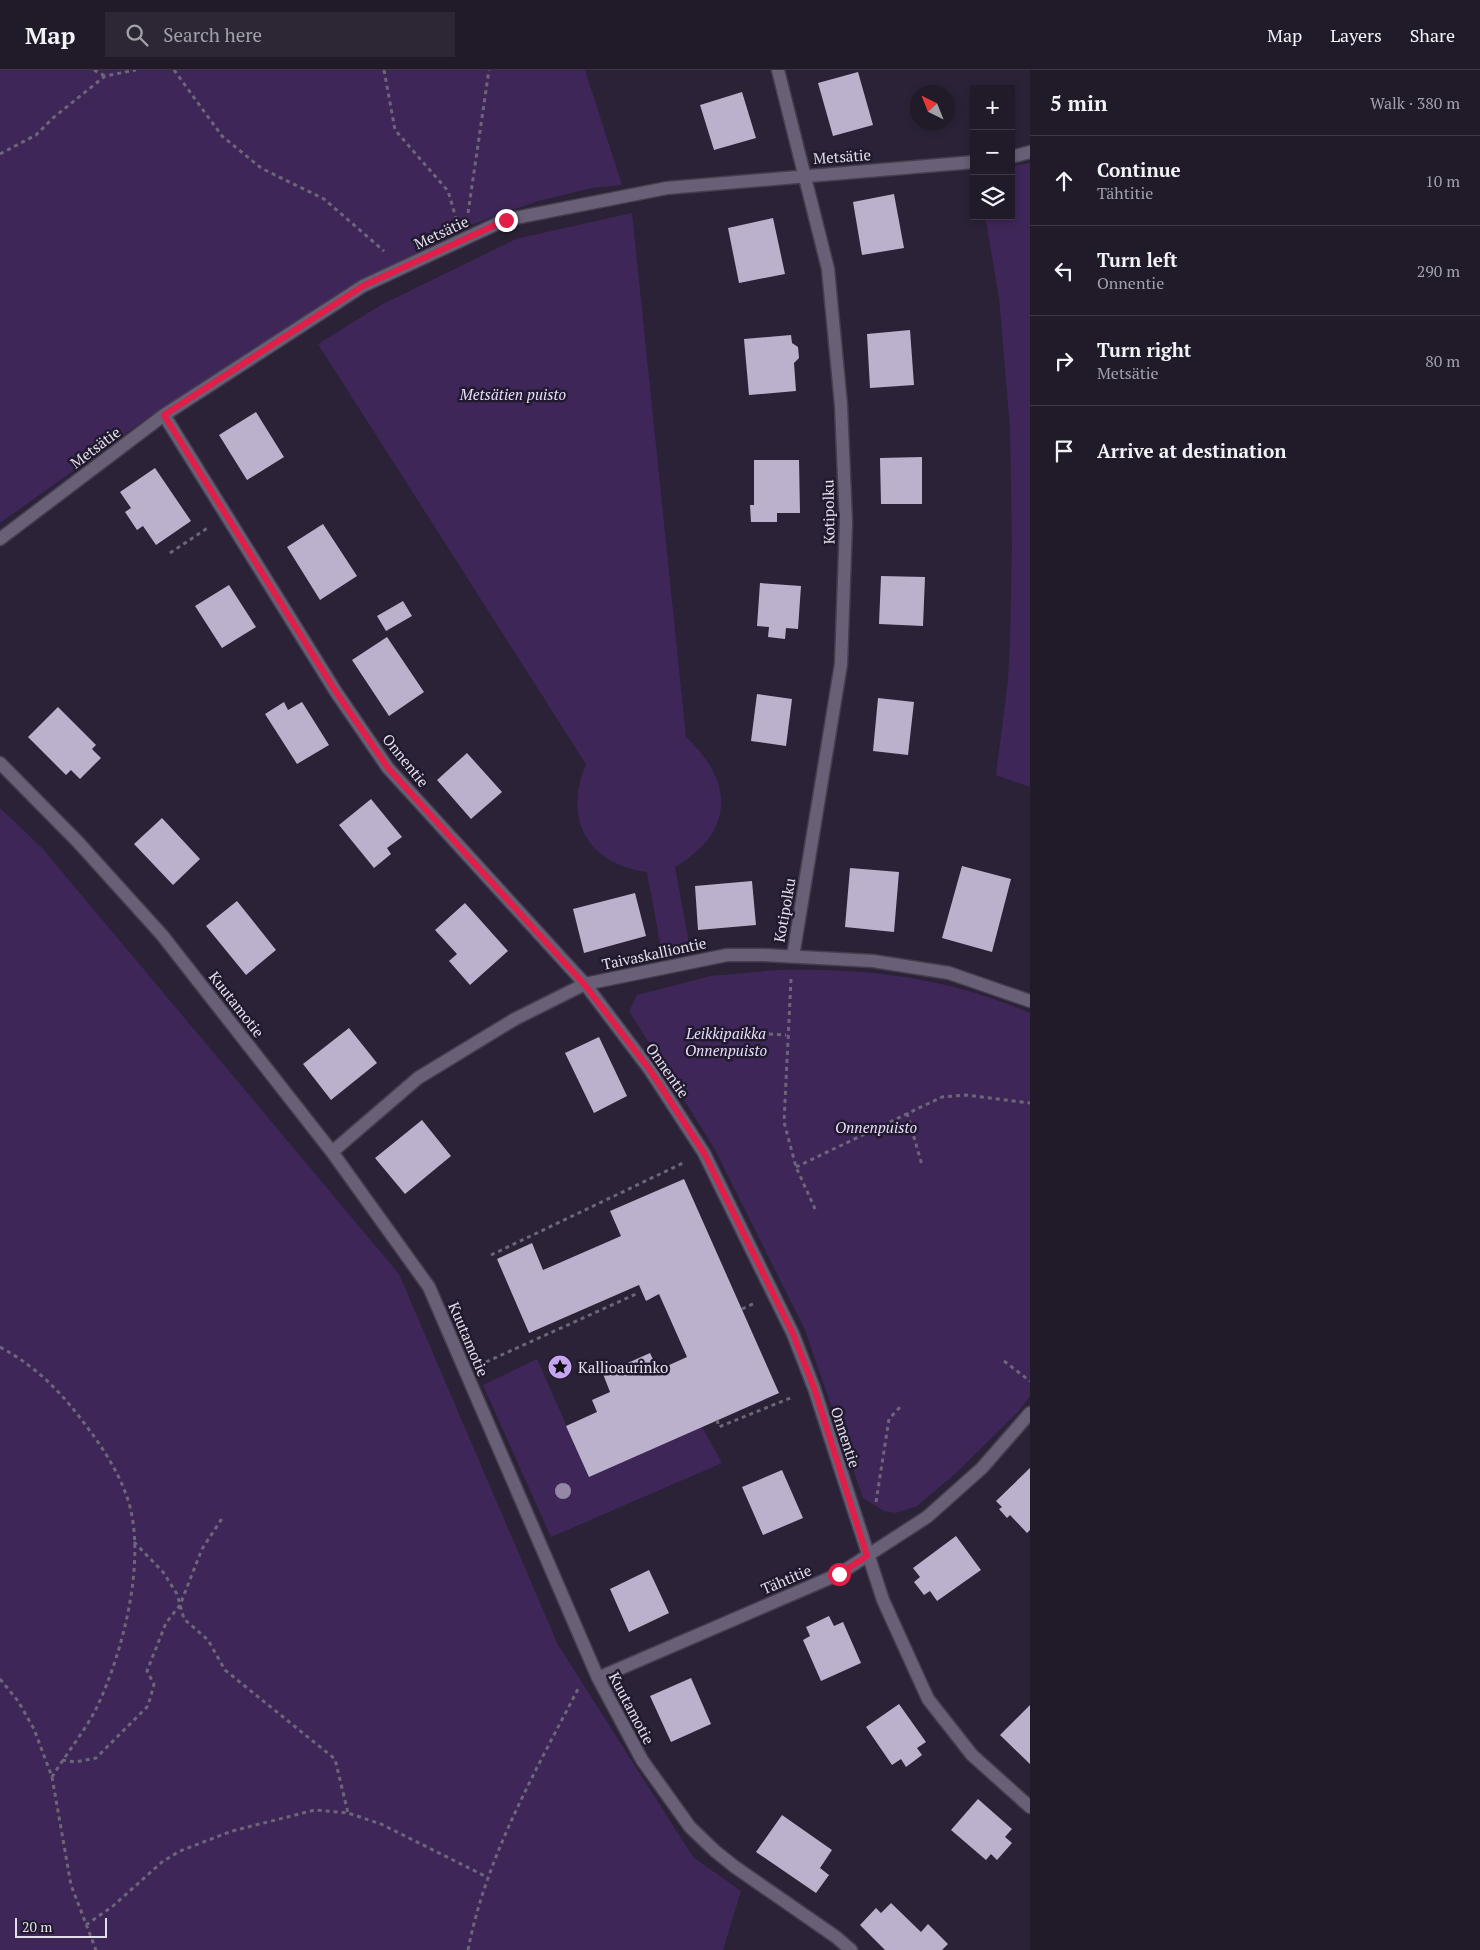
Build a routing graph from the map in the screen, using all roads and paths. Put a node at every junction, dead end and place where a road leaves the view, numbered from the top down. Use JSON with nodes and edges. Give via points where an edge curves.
{"nodes":[{"id":1,"x":94,"y":70,"type":"edge"},
{"id":2,"x":136,"y":70,"type":"edge"},
{"id":3,"x":174,"y":70,"type":"edge"},
{"id":4,"x":384,"y":70,"type":"edge"},
{"id":5,"x":489,"y":70,"type":"edge"},
{"id":6,"x":778,"y":70,"type":"edge"},
{"id":7,"x":105,"y":76,"type":"junction"},
{"id":8,"x":1030,"y":152,"type":"edge"},
{"id":9,"x":0,"y":154,"type":"edge"},
{"id":10,"x":1015,"y":155,"type":"edge"},
{"id":11,"x":970,"y":162,"type":"edge"},
{"id":12,"x":805,"y":174,"type":"junction"},
{"id":13,"x":463,"y":240,"type":"junction"},
{"id":14,"x":404,"y":268,"type":"junction"},
{"id":15,"x":164,"y":415,"type":"junction"},
{"id":16,"x":213,"y":525,"type":"dead end"},
{"id":17,"x":0,"y":540,"type":"edge"},
{"id":18,"x":170,"y":553,"type":"dead end"},
{"id":19,"x":0,"y":762,"type":"edge"},
{"id":20,"x":793,"y":956,"type":"junction"},
{"id":21,"x":584,"y":984,"type":"junction"},
{"id":22,"x":1030,"y":1001,"type":"edge"},
{"id":23,"x":768,"y":1034,"type":"dead end"},
{"id":24,"x":786,"y":1035,"type":"junction"},
{"id":25,"x":1030,"y":1103,"type":"edge"},
{"id":26,"x":907,"y":1113,"type":"junction"},
{"id":27,"x":332,"y":1152,"type":"junction"},
{"id":28,"x":704,"y":1153,"type":"junction"},
{"id":29,"x":922,"y":1165,"type":"dead end"},
{"id":30,"x":796,"y":1167,"type":"junction"},
{"id":31,"x":816,"y":1211,"type":"dead end"},
{"id":32,"x":491,"y":1255,"type":"dead end"},
{"id":33,"x":636,"y":1294,"type":"dead end"},
{"id":34,"x":752,"y":1304,"type":"dead end"},
{"id":35,"x":742,"y":1309,"type":"dead end"},
{"id":36,"x":0,"y":1347,"type":"edge"},
{"id":37,"x":1004,"y":1361,"type":"dead end"},
{"id":38,"x":465,"y":1372,"type":"junction"},
{"id":39,"x":1030,"y":1381,"type":"edge"},
{"id":40,"x":814,"y":1388,"type":"junction"},
{"id":41,"x":901,"y":1406,"type":"dead end"},
{"id":42,"x":1030,"y":1413,"type":"edge"},
{"id":43,"x":717,"y":1420,"type":"dead end"},
{"id":44,"x":875,"y":1507,"type":"dead end"},
{"id":45,"x":223,"y":1517,"type":"dead end"},
{"id":46,"x":134,"y":1542,"type":"junction"},
{"id":47,"x":867,"y":1556,"type":"junction"},
{"id":48,"x":180,"y":1605,"type":"junction"},
{"id":49,"x":598,"y":1678,"type":"junction"},
{"id":50,"x":0,"y":1679,"type":"edge"},
{"id":51,"x":62,"y":1760,"type":"junction"},
{"id":52,"x":52,"y":1777,"type":"junction"},
{"id":53,"x":1030,"y":1807,"type":"edge"},
{"id":54,"x":348,"y":1813,"type":"junction"},
{"id":55,"x":487,"y":1877,"type":"junction"},
{"id":56,"x":86,"y":1925,"type":"junction"},
{"id":57,"x":96,"y":1950,"type":"edge"},
{"id":58,"x":468,"y":1950,"type":"edge"},
{"id":59,"x":851,"y":1950,"type":"edge"}],
"edges":[{"from":1,"to":7,"type":"path"},
{"from":2,"to":7,"type":"path"},
{"from":3,"to":14,"type":"path","via":[[222,136],[261,168],[324,199]]},
{"from":4,"to":13,"type":"path","via":[[395,130],[448,191]]},
{"from":5,"to":13,"type":"path"},
{"from":6,"to":12,"type":"street","name":"Kotipolku"},
{"from":7,"to":9,"type":"path","via":[[36,136]]},
{"from":8,"to":10,"type":"street"},
{"from":11,"to":12,"type":"street","name":"Metsätie"},
{"from":12,"to":13,"type":"street","name":"Metsätie","via":[[667,188],[506,220]]},
{"from":12,"to":20,"type":"street","name":"Kotipolku","via":[[828,269],[841,405],[846,523],[841,664]]},
{"from":13,"to":14,"type":"street","name":"Metsätie"},
{"from":14,"to":15,"type":"street","name":"Metsätie","via":[[363,286]]},
{"from":15,"to":17,"type":"street","name":"Metsätie"},
{"from":15,"to":21,"type":"street","name":"Onnentie","via":[[336,692],[388,768]]},
{"from":16,"to":18,"type":"path"},
{"from":19,"to":27,"type":"street","name":"Kuutamotie","via":[[162,935]]},
{"from":20,"to":21,"type":"street","name":"Taivaskalliontie","via":[[727,955]]},
{"from":20,"to":22,"type":"street","name":"Taivaskalliontie","via":[[874,961],[950,973]]},
{"from":20,"to":24,"type":"path"},
{"from":21,"to":27,"type":"street","name":"Taivaskalliontie","via":[[515,1019],[418,1078]]},
{"from":21,"to":28,"type":"street","name":"Onnentie","via":[[650,1070]]},
{"from":23,"to":24,"type":"path"},
{"from":24,"to":30,"type":"path","via":[[784,1122]]},
{"from":25,"to":26,"type":"path","via":[[942,1097]]},
{"from":26,"to":29,"type":"path"},
{"from":26,"to":30,"type":"path"},
{"from":27,"to":38,"type":"street","name":"Kuutamotie","via":[[428,1287]]},
{"from":28,"to":32,"type":"path"},
{"from":28,"to":40,"type":"street","name":"Onnentie","via":[[793,1334]]},
{"from":30,"to":31,"type":"path"},
{"from":33,"to":38,"type":"path"},
{"from":34,"to":35,"type":"path"},
{"from":36,"to":46,"type":"path","via":[[24,1360],[56,1386],[94,1437],[128,1498]]},
{"from":37,"to":39,"type":"path"},
{"from":38,"to":49,"type":"street","name":"Kuutamotie"},
{"from":40,"to":43,"type":"path","via":[[720,1427]]},
{"from":40,"to":47,"type":"street","name":"Onnentie"},
{"from":41,"to":44,"type":"path","via":[[889,1420]]},
{"from":42,"to":47,"type":"street","name":"Tähtitie","via":[[982,1468],[934,1511]]},
{"from":45,"to":48,"type":"path","via":[[202,1550]]},
{"from":46,"to":48,"type":"path","via":[[163,1572]]},
{"from":46,"to":51,"type":"path","via":[[135,1568],[118,1655],[96,1708]]},
{"from":47,"to":49,"type":"street","name":"Tähtitie","via":[[839,1574]]},
{"from":47,"to":53,"type":"street","name":"Onnentie","via":[[882,1600],[928,1699],[972,1755]]},
{"from":48,"to":51,"type":"path","via":[[166,1623],[147,1671],[154,1684],[148,1706],[96,1758],[75,1762]]},
{"from":48,"to":54,"type":"path","via":[[184,1619],[208,1640],[225,1670],[335,1759]]},
{"from":49,"to":55,"type":"path","via":[[580,1686],[536,1769]]},
{"from":49,"to":59,"type":"street","name":"Kuutamotie","via":[[642,1760],[690,1827],[735,1867]]},
{"from":50,"to":52,"type":"path","via":[[18,1701],[34,1729]]},
{"from":51,"to":52,"type":"path"},
{"from":52,"to":56,"type":"path","via":[[71,1885]]},
{"from":54,"to":55,"type":"path","via":[[381,1824]]},
{"from":54,"to":56,"type":"path","via":[[314,1810],[232,1831],[180,1850]]},
{"from":55,"to":58,"type":"path"},
{"from":56,"to":57,"type":"path"}]}
